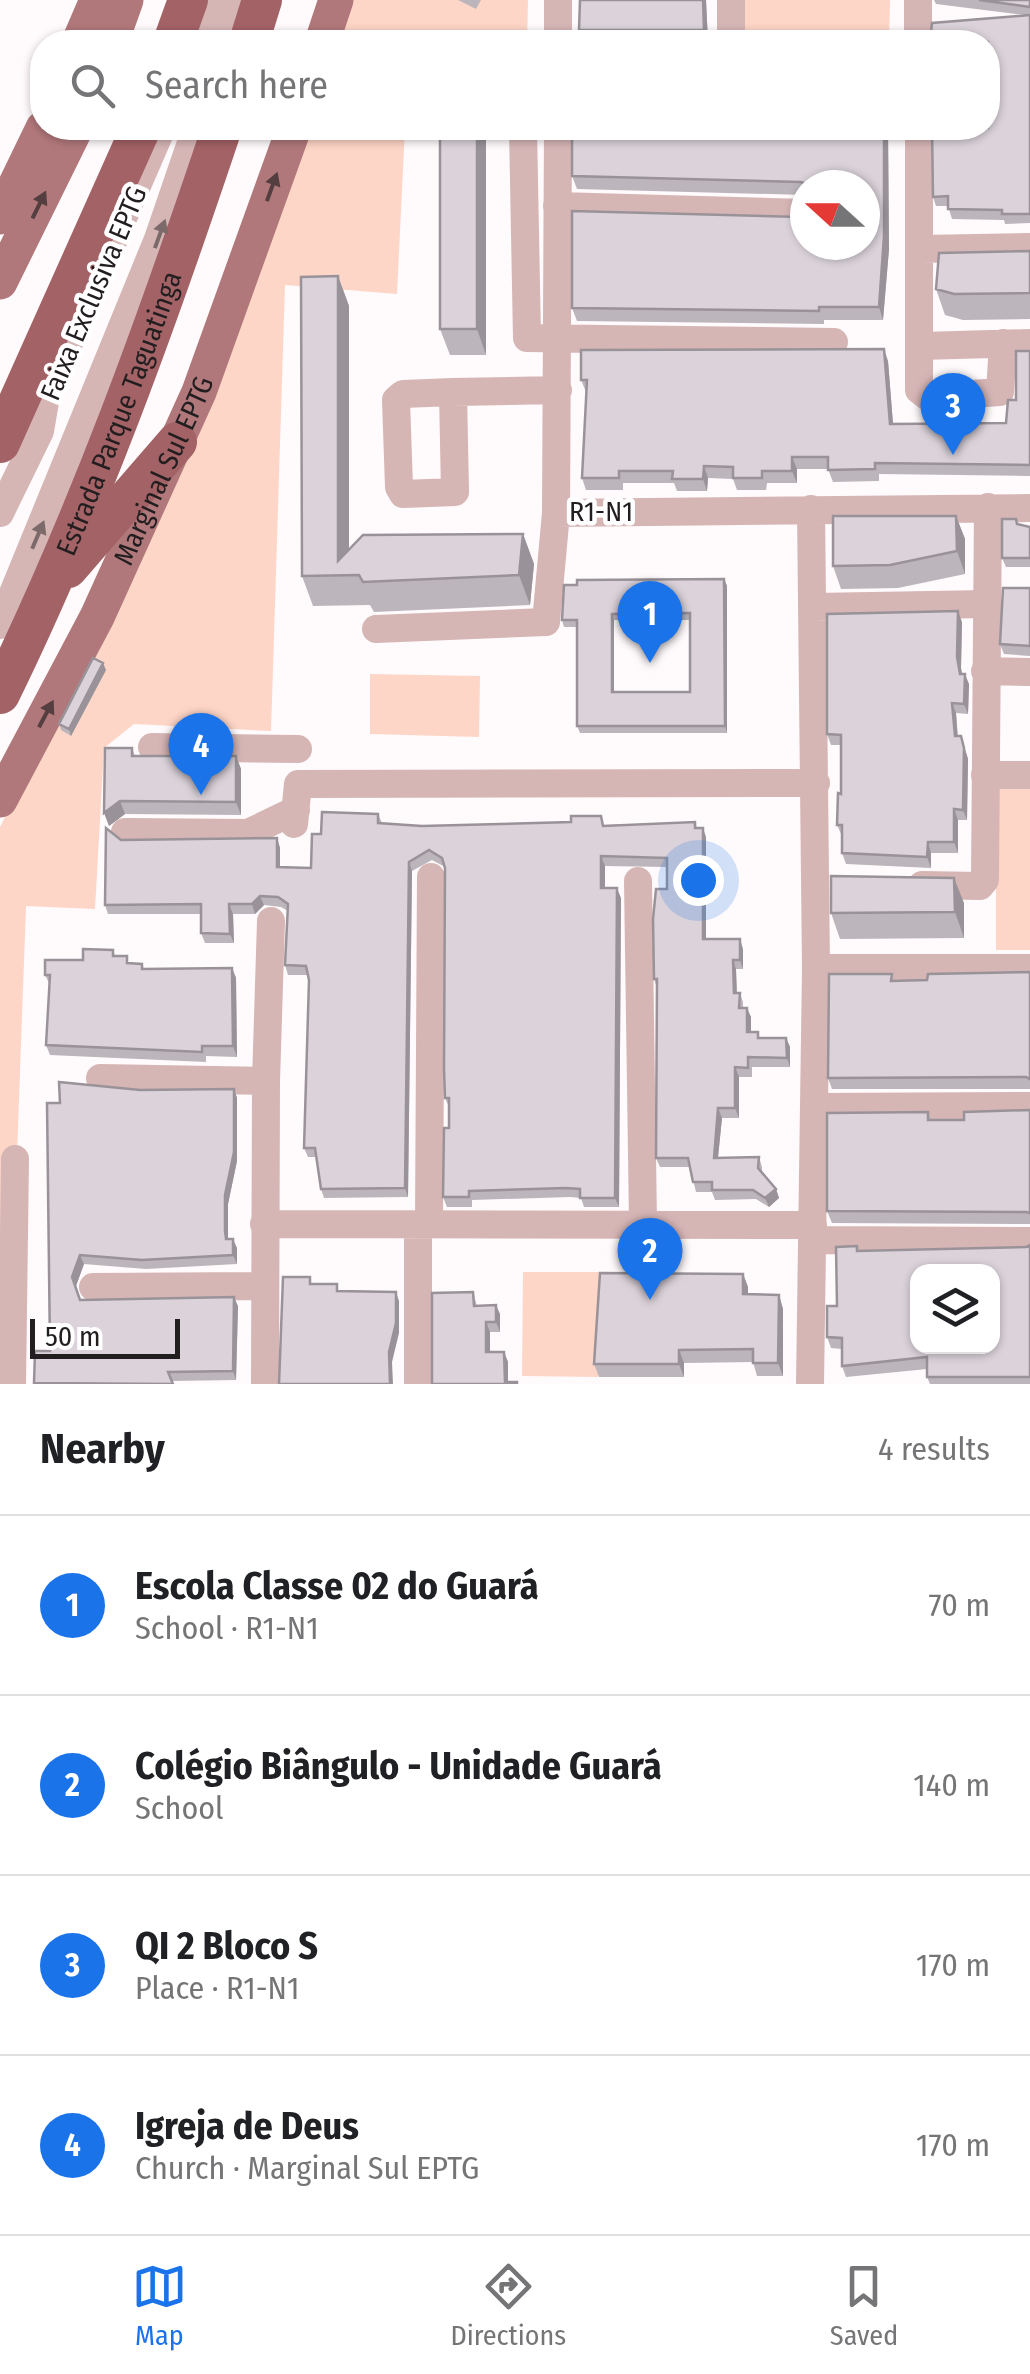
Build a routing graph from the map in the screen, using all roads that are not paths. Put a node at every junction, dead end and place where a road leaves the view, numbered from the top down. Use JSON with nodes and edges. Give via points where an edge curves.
{"nodes":[{"id":1,"x":97,"y":0,"type":"edge"},
{"id":2,"x":126,"y":0,"type":"edge"},
{"id":3,"x":188,"y":0,"type":"edge"},
{"id":4,"x":212,"y":0,"type":"edge"},
{"id":5,"x":237,"y":0,"type":"edge"},
{"id":6,"x":262,"y":0,"type":"edge"},
{"id":7,"x":336,"y":0,"type":"edge"},
{"id":8,"x":558,"y":0,"type":"edge"},
{"id":9,"x":731,"y":0,"type":"edge"},
{"id":10,"x":918,"y":0,"type":"edge"},
{"id":11,"x":84,"y":30,"type":"edge"},
{"id":12,"x":115,"y":30,"type":"edge"},
{"id":13,"x":177,"y":30,"type":"edge"},
{"id":14,"x":200,"y":30,"type":"edge"},
{"id":15,"x":228,"y":30,"type":"edge"},
{"id":16,"x":253,"y":30,"type":"edge"},
{"id":17,"x":326,"y":30,"type":"edge"},
{"id":18,"x":558,"y":30,"type":"edge"},
{"id":19,"x":731,"y":30,"type":"edge"},
{"id":20,"x":918,"y":30,"type":"edge"},
{"id":21,"x":38,"y":140,"type":"edge"},
{"id":22,"x":70,"y":140,"type":"edge"},
{"id":23,"x":136,"y":140,"type":"edge"},
{"id":24,"x":157,"y":140,"type":"edge"},
{"id":25,"x":192,"y":140,"type":"edge"},
{"id":26,"x":218,"y":140,"type":"edge"},
{"id":27,"x":290,"y":140,"type":"edge"},
{"id":28,"x":523,"y":140,"type":"edge"},
{"id":29,"x":558,"y":140,"type":"edge"},
{"id":30,"x":919,"y":140,"type":"edge"},
{"id":31,"x":557,"y":206,"type":"junction"},
{"id":32,"x":790,"y":212,"type":"edge"},
{"id":33,"x":0,"y":217,"type":"edge"},
{"id":34,"x":1030,"y":247,"type":"edge"},
{"id":35,"x":921,"y":250,"type":"junction"},
{"id":36,"x":0,"y":282,"type":"edge"},
{"id":37,"x":558,"y":339,"type":"junction"},
{"id":38,"x":834,"y":342,"type":"dead end"},
{"id":39,"x":1017,"y":343,"type":"edge"},
{"id":40,"x":921,"y":346,"type":"junction"},
{"id":41,"x":558,"y":390,"type":"junction"},
{"id":42,"x":453,"y":392,"type":"dead end"},
{"id":43,"x":177,"y":442,"type":"junction"},
{"id":44,"x":0,"y":443,"type":"edge"},
{"id":45,"x":988,"y":508,"type":"junction"},
{"id":46,"x":1030,"y":508,"type":"edge"},
{"id":47,"x":811,"y":509,"type":"junction"},
{"id":48,"x":556,"y":512,"type":"junction"},
{"id":49,"x":0,"y":513,"type":"edge"},
{"id":50,"x":44,"y":598,"type":"junction"},
{"id":51,"x":986,"y":604,"type":"junction"},
{"id":52,"x":814,"y":607,"type":"junction"},
{"id":53,"x":0,"y":625,"type":"edge"},
{"id":54,"x":376,"y":630,"type":"dead end"},
{"id":55,"x":985,"y":671,"type":"junction"},
{"id":56,"x":1030,"y":672,"type":"edge"},
{"id":57,"x":0,"y":694,"type":"edge"},
{"id":58,"x":152,"y":747,"type":"dead end"},
{"id":59,"x":298,"y":749,"type":"dead end"},
{"id":60,"x":1030,"y":774,"type":"edge"},
{"id":61,"x":985,"y":775,"type":"junction"},
{"id":62,"x":816,"y":783,"type":"junction"},
{"id":63,"x":0,"y":800,"type":"edge"},
{"id":64,"x":124,"y":832,"type":"dead end"},
{"id":65,"x":431,"y":877,"type":"dead end"},
{"id":66,"x":638,"y":881,"type":"dead end"},
{"id":67,"x":889,"y":885,"type":"edge"},
{"id":68,"x":271,"y":922,"type":"dead end"},
{"id":69,"x":816,"y":968,"type":"junction"},
{"id":70,"x":1030,"y":968,"type":"edge"},
{"id":71,"x":100,"y":1078,"type":"dead end"},
{"id":72,"x":266,"y":1081,"type":"junction"},
{"id":73,"x":814,"y":1106,"type":"junction"},
{"id":74,"x":1030,"y":1106,"type":"edge"},
{"id":75,"x":15,"y":1158,"type":"dead end"},
{"id":76,"x":264,"y":1224,"type":"junction"},
{"id":77,"x":423,"y":1224,"type":"junction"},
{"id":78,"x":642,"y":1224,"type":"junction"},
{"id":79,"x":813,"y":1232,"type":"junction"},
{"id":80,"x":1030,"y":1241,"type":"edge"},
{"id":81,"x":264,"y":1286,"type":"junction"},
{"id":82,"x":93,"y":1287,"type":"dead end"},
{"id":83,"x":12,"y":1384,"type":"edge"},
{"id":84,"x":265,"y":1384,"type":"edge"},
{"id":85,"x":418,"y":1384,"type":"edge"},
{"id":86,"x":810,"y":1384,"type":"edge"}],
"edges":[{"from":1,"to":11,"type":"main road"},
{"from":2,"to":12,"type":"main road"},
{"from":3,"to":13,"type":"highway"},
{"from":4,"to":14,"type":"street"},
{"from":5,"to":15,"type":"street"},
{"from":6,"to":16,"type":"highway"},
{"from":7,"to":17,"type":"main road"},
{"from":8,"to":18,"type":"street"},
{"from":9,"to":19,"type":"street"},
{"from":10,"to":20,"type":"street"},
{"from":21,"to":33,"type":"main road"},
{"from":36,"to":22,"type":"main road","one_way":true},
{"from":23,"to":44,"type":"highway"},
{"from":24,"to":49,"type":"street","name":"Faixa Exclusiva EPTG","via":[[46,396],[40,431]]},
{"from":53,"to":25,"type":"street","name":"Faixa Exclusiva EPTG","one_way":true},
{"from":26,"to":50,"type":"highway","name":"Estrada Parque Taguatinga","via":[[172,276]]},
{"from":43,"to":27,"type":"main road","name":"Marginal Sul EPTG","one_way":true},
{"from":28,"to":37,"type":"street","via":[[524,333]]},
{"from":29,"to":31,"type":"street","name":"R1-N1"},
{"from":30,"to":35,"type":"street"},
{"from":31,"to":32,"type":"street"},
{"from":31,"to":37,"type":"street","name":"R1-N1"},
{"from":34,"to":35,"type":"street"},
{"from":35,"to":40,"type":"street"},
{"from":37,"to":38,"type":"street"},
{"from":37,"to":41,"type":"street","name":"R1-N1"},
{"from":39,"to":40,"type":"street"},
{"from":39,"to":40,"type":"street","via":[[1000,392],[962,396],[922,394]]},
{"from":41,"to":42,"type":"street"},
{"from":41,"to":48,"type":"street","name":"R1-N1"},
{"from":43,"to":50,"type":"highway"},
{"from":63,"to":43,"type":"main road","name":"Marginal Sul EPTG","one_way":true,"via":[[97,617]]},
{"from":45,"to":46,"type":"street","name":"R1-N1"},
{"from":45,"to":47,"type":"street","name":"R1-N1"},
{"from":45,"to":51,"type":"street"},
{"from":47,"to":48,"type":"street","name":"R1-N1"},
{"from":47,"to":52,"type":"street"},
{"from":48,"to":54,"type":"street","via":[[546,622]]},
{"from":50,"to":57,"type":"highway","name":"Estrada Parque Taguatinga"},
{"from":51,"to":52,"type":"street"},
{"from":51,"to":55,"type":"street"},
{"from":52,"to":62,"type":"street"},
{"from":55,"to":56,"type":"street"},
{"from":55,"to":61,"type":"street"},
{"from":58,"to":59,"type":"street"},
{"from":60,"to":61,"type":"street"},
{"from":61,"to":67,"type":"street","via":[[983,885]]},
{"from":62,"to":64,"type":"street","via":[[298,784],[295,817],[248,833]]},
{"from":62,"to":69,"type":"street","via":[[825,884]]},
{"from":65,"to":77,"type":"street"},
{"from":66,"to":78,"type":"street"},
{"from":68,"to":72,"type":"street"},
{"from":69,"to":70,"type":"street"},
{"from":69,"to":73,"type":"street"},
{"from":71,"to":72,"type":"street"},
{"from":72,"to":76,"type":"street"},
{"from":73,"to":74,"type":"street"},
{"from":73,"to":79,"type":"street"},
{"from":75,"to":83,"type":"street"},
{"from":76,"to":77,"type":"street"},
{"from":76,"to":81,"type":"street"},
{"from":77,"to":78,"type":"street"},
{"from":77,"to":85,"type":"street"},
{"from":78,"to":79,"type":"street"},
{"from":79,"to":80,"type":"street"},
{"from":79,"to":86,"type":"street"},
{"from":81,"to":82,"type":"street"},
{"from":81,"to":84,"type":"street"}]}
